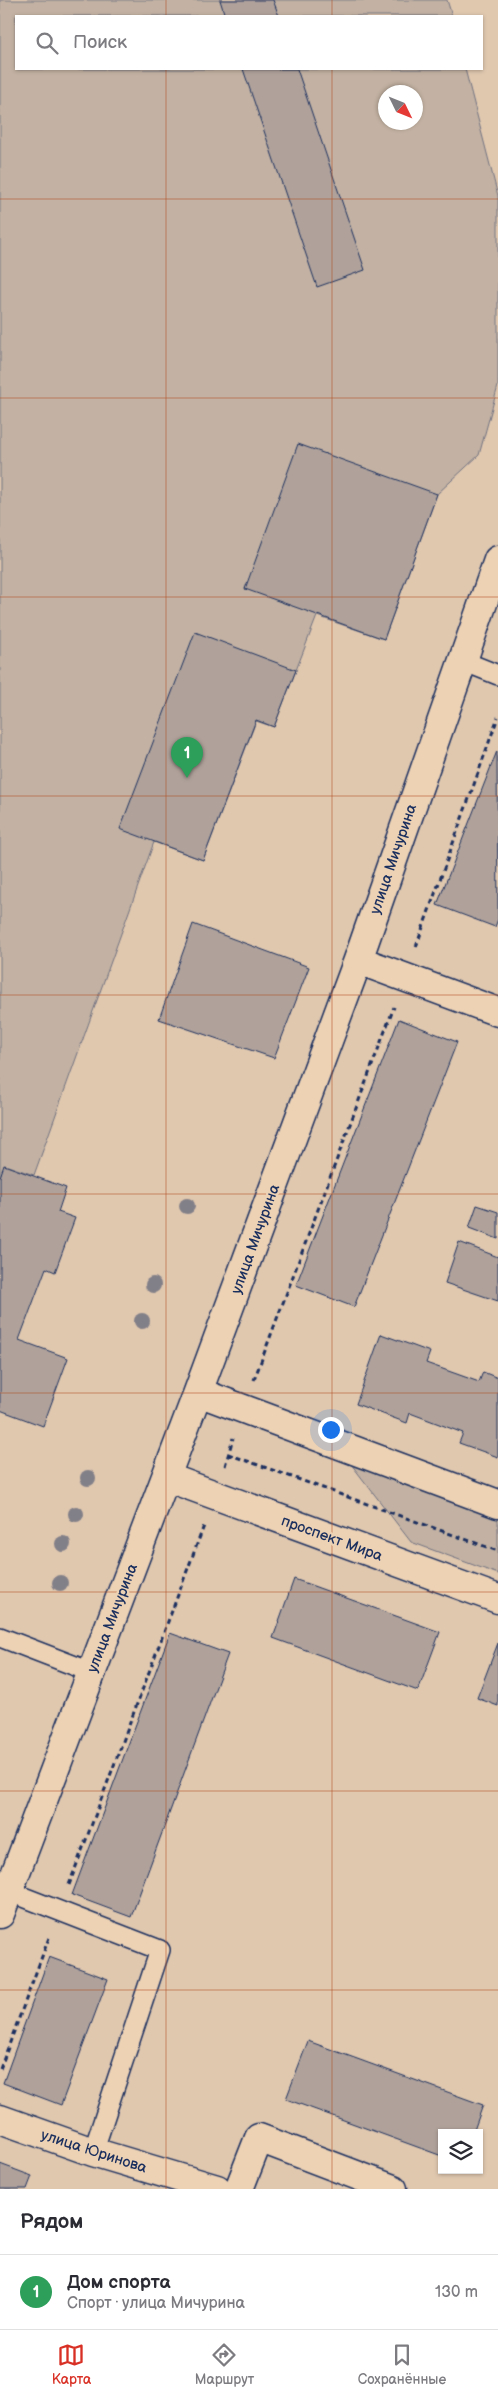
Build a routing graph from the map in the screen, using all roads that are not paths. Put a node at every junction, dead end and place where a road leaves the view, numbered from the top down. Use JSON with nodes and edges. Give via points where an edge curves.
{"nodes":[{"id":1,"x":498,"y":560,"type":"edge"},
{"id":2,"x":463,"y":661,"type":"junction"},
{"id":3,"x":498,"y":675,"type":"edge"},
{"id":4,"x":358,"y":960,"type":"junction"},
{"id":5,"x":498,"y":1012,"type":"edge"},
{"id":6,"x":198,"y":1392,"type":"junction"},
{"id":7,"x":166,"y":1477,"type":"junction"},
{"id":8,"x":498,"y":1504,"type":"edge"},
{"id":9,"x":498,"y":1599,"type":"edge"},
{"id":10,"x":0,"y":1637,"type":"edge"},
{"id":11,"x":92,"y":1672,"type":"junction"},
{"id":12,"x":4,"y":1902,"type":"edge"},
{"id":13,"x":0,"y":2119,"type":"edge"},
{"id":14,"x":93,"y":2152,"type":"junction"},
{"id":15,"x":217,"y":2189,"type":"edge"},
{"id":16,"x":240,"y":2189,"type":"edge"},
{"id":17,"x":393,"y":2189,"type":"edge"}],
"edges":[{"from":1,"to":2,"type":"street","name":"улица Мичурина"},
{"from":2,"to":3,"type":"lane"},
{"from":2,"to":4,"type":"street","name":"улица Мичурина"},
{"from":4,"to":5,"type":"street"},
{"from":4,"to":6,"type":"street","name":"улица Мичурина"},
{"from":6,"to":7,"type":"street","name":"улица Мичурина"},
{"from":6,"to":8,"type":"street"},
{"from":7,"to":9,"type":"street","name":"проспект Мира"},
{"from":7,"to":11,"type":"street","name":"улица Мичурина"},
{"from":10,"to":11,"type":"lane"},
{"from":11,"to":12,"type":"street","name":"улица Мичурина"},
{"from":12,"to":14,"type":"lane","via":[[160,1950]]},
{"from":13,"to":14,"type":"street","name":"улица Юринова"},
{"from":14,"to":15,"type":"street","name":"улица Юринова"},
{"from":16,"to":17,"type":"street","via":[[259,2138]]}]}
